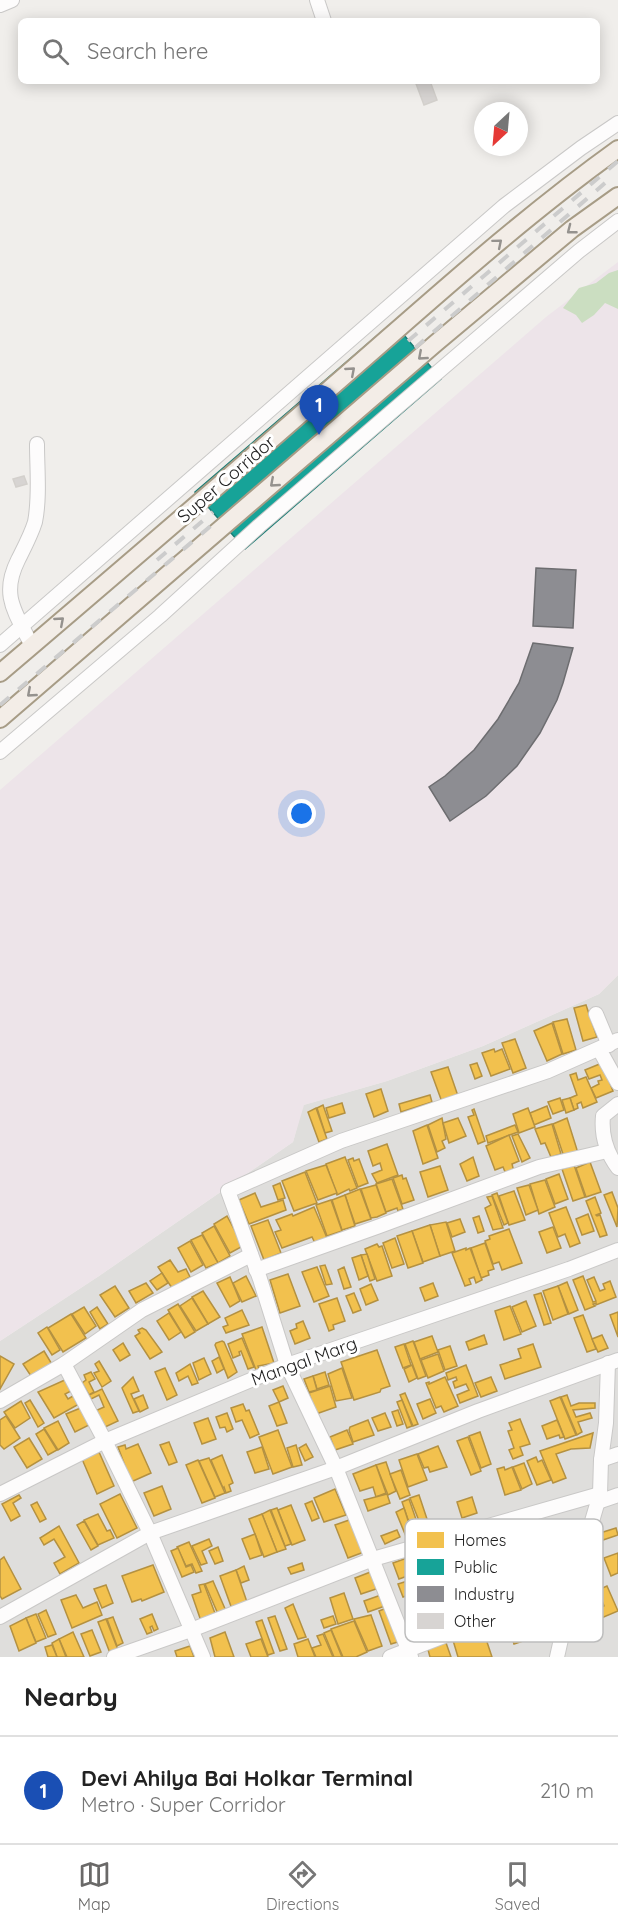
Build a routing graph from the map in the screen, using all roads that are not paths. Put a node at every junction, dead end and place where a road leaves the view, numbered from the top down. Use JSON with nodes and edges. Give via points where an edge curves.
{"nodes":[{"id":1,"x":11,"y":0,"type":"edge"},
{"id":2,"x":317,"y":0,"type":"edge"},
{"id":3,"x":0,"y":5,"type":"edge"},
{"id":4,"x":323,"y":18,"type":"edge"},
{"id":5,"x":618,"y":123,"type":"edge"},
{"id":6,"x":618,"y":149,"type":"edge"},
{"id":7,"x":618,"y":196,"type":"edge"},
{"id":8,"x":618,"y":221,"type":"edge"},
{"id":9,"x":37,"y":444,"type":"dead end"},
{"id":10,"x":22,"y":626,"type":"junction"},
{"id":11,"x":0,"y":645,"type":"edge"},
{"id":12,"x":32,"y":646,"type":"junction"},
{"id":13,"x":0,"y":673,"type":"edge"},
{"id":14,"x":0,"y":719,"type":"edge"},
{"id":15,"x":0,"y":752,"type":"edge"},
{"id":16,"x":596,"y":1014,"type":"dead end"},
{"id":17,"x":609,"y":1044,"type":"edge"},
{"id":18,"x":618,"y":1083,"type":"edge"},
{"id":19,"x":618,"y":1104,"type":"edge"},
{"id":20,"x":607,"y":1151,"type":"junction"},
{"id":21,"x":618,"y":1168,"type":"edge"},
{"id":22,"x":618,"y":1250,"type":"edge"},
{"id":23,"x":251,"y":1255,"type":"junction"},
{"id":24,"x":256,"y":1270,"type":"junction"},
{"id":25,"x":613,"y":1362,"type":"edge"},
{"id":26,"x":64,"y":1364,"type":"junction"},
{"id":27,"x":287,"y":1365,"type":"junction"},
{"id":28,"x":0,"y":1401,"type":"edge"},
{"id":29,"x":612,"y":1420,"type":"edge"},
{"id":30,"x":105,"y":1441,"type":"junction"},
{"id":31,"x":618,"y":1454,"type":"edge"},
{"id":32,"x":601,"y":1460,"type":"junction"},
{"id":33,"x":336,"y":1468,"type":"junction"},
{"id":34,"x":0,"y":1494,"type":"edge"},
{"id":35,"x":618,"y":1495,"type":"edge"},
{"id":36,"x":599,"y":1498,"type":"junction"},
{"id":37,"x":521,"y":1519,"type":"edge"},
{"id":38,"x":593,"y":1519,"type":"edge"},
{"id":39,"x":150,"y":1533,"type":"junction"},
{"id":40,"x":405,"y":1550,"type":"edge"},
{"id":41,"x":373,"y":1559,"type":"junction"},
{"id":42,"x":0,"y":1617,"type":"edge"},
{"id":43,"x":191,"y":1630,"type":"junction"},
{"id":44,"x":405,"y":1640,"type":"edge"},
{"id":45,"x":437,"y":1642,"type":"edge"},
{"id":46,"x":560,"y":1642,"type":"edge"},
{"id":47,"x":410,"y":1653,"type":"edge"},
{"id":48,"x":114,"y":1657,"type":"edge"},
{"id":49,"x":203,"y":1657,"type":"edge"},
{"id":50,"x":390,"y":1657,"type":"edge"},
{"id":51,"x":557,"y":1657,"type":"edge"}],
"edges":[{"from":1,"to":3,"type":"street"},
{"from":2,"to":4,"type":"street"},
{"from":5,"to":10,"type":"street","via":[[504,206]]},
{"from":12,"to":6,"type":"main road","name":"Super Corridor","one_way":true,"via":[[474,263]]},
{"from":7,"to":14,"type":"main road","name":"Super Corridor","one_way":true,"via":[[572,229],[445,335]]},
{"from":8,"to":15,"type":"street","via":[[398,406]]},
{"from":9,"to":10,"type":"street","via":[[37,509],[10,582],[11,602]]},
{"from":10,"to":11,"type":"street"},
{"from":10,"to":12,"type":"street"},
{"from":12,"to":13,"type":"main road","name":"Super Corridor"},
{"from":16,"to":17,"type":"street"},
{"from":17,"to":18,"type":"street"},
{"from":17,"to":23,"type":"street","via":[[548,1071],[341,1141],[228,1191]]},
{"from":19,"to":20,"type":"street","via":[[603,1116]]},
{"from":20,"to":21,"type":"street"},
{"from":20,"to":24,"type":"street","via":[[539,1167]]},
{"from":22,"to":27,"type":"street","name":"Mangal Marg"},
{"from":23,"to":24,"type":"street"},
{"from":23,"to":26,"type":"street","via":[[142,1310]]},
{"from":24,"to":27,"type":"street"},
{"from":25,"to":29,"type":"street"},
{"from":25,"to":33,"type":"street"},
{"from":26,"to":28,"type":"street"},
{"from":26,"to":30,"type":"street"},
{"from":27,"to":30,"type":"street","name":"Mangal Marg"},
{"from":27,"to":33,"type":"street"},
{"from":29,"to":32,"type":"street"},
{"from":30,"to":34,"type":"street","name":"Mangal Marg"},
{"from":30,"to":39,"type":"street"},
{"from":31,"to":32,"type":"street"},
{"from":32,"to":36,"type":"street"},
{"from":33,"to":39,"type":"street"},
{"from":33,"to":41,"type":"street"},
{"from":35,"to":36,"type":"street"},
{"from":36,"to":37,"type":"street"},
{"from":36,"to":38,"type":"street"},
{"from":39,"to":42,"type":"street"},
{"from":39,"to":43,"type":"street"},
{"from":40,"to":41,"type":"street"},
{"from":41,"to":43,"type":"street"},
{"from":41,"to":44,"type":"street"},
{"from":43,"to":48,"type":"street"},
{"from":43,"to":49,"type":"street"},
{"from":45,"to":47,"type":"street"},
{"from":46,"to":51,"type":"street"},
{"from":47,"to":50,"type":"street"}]}
